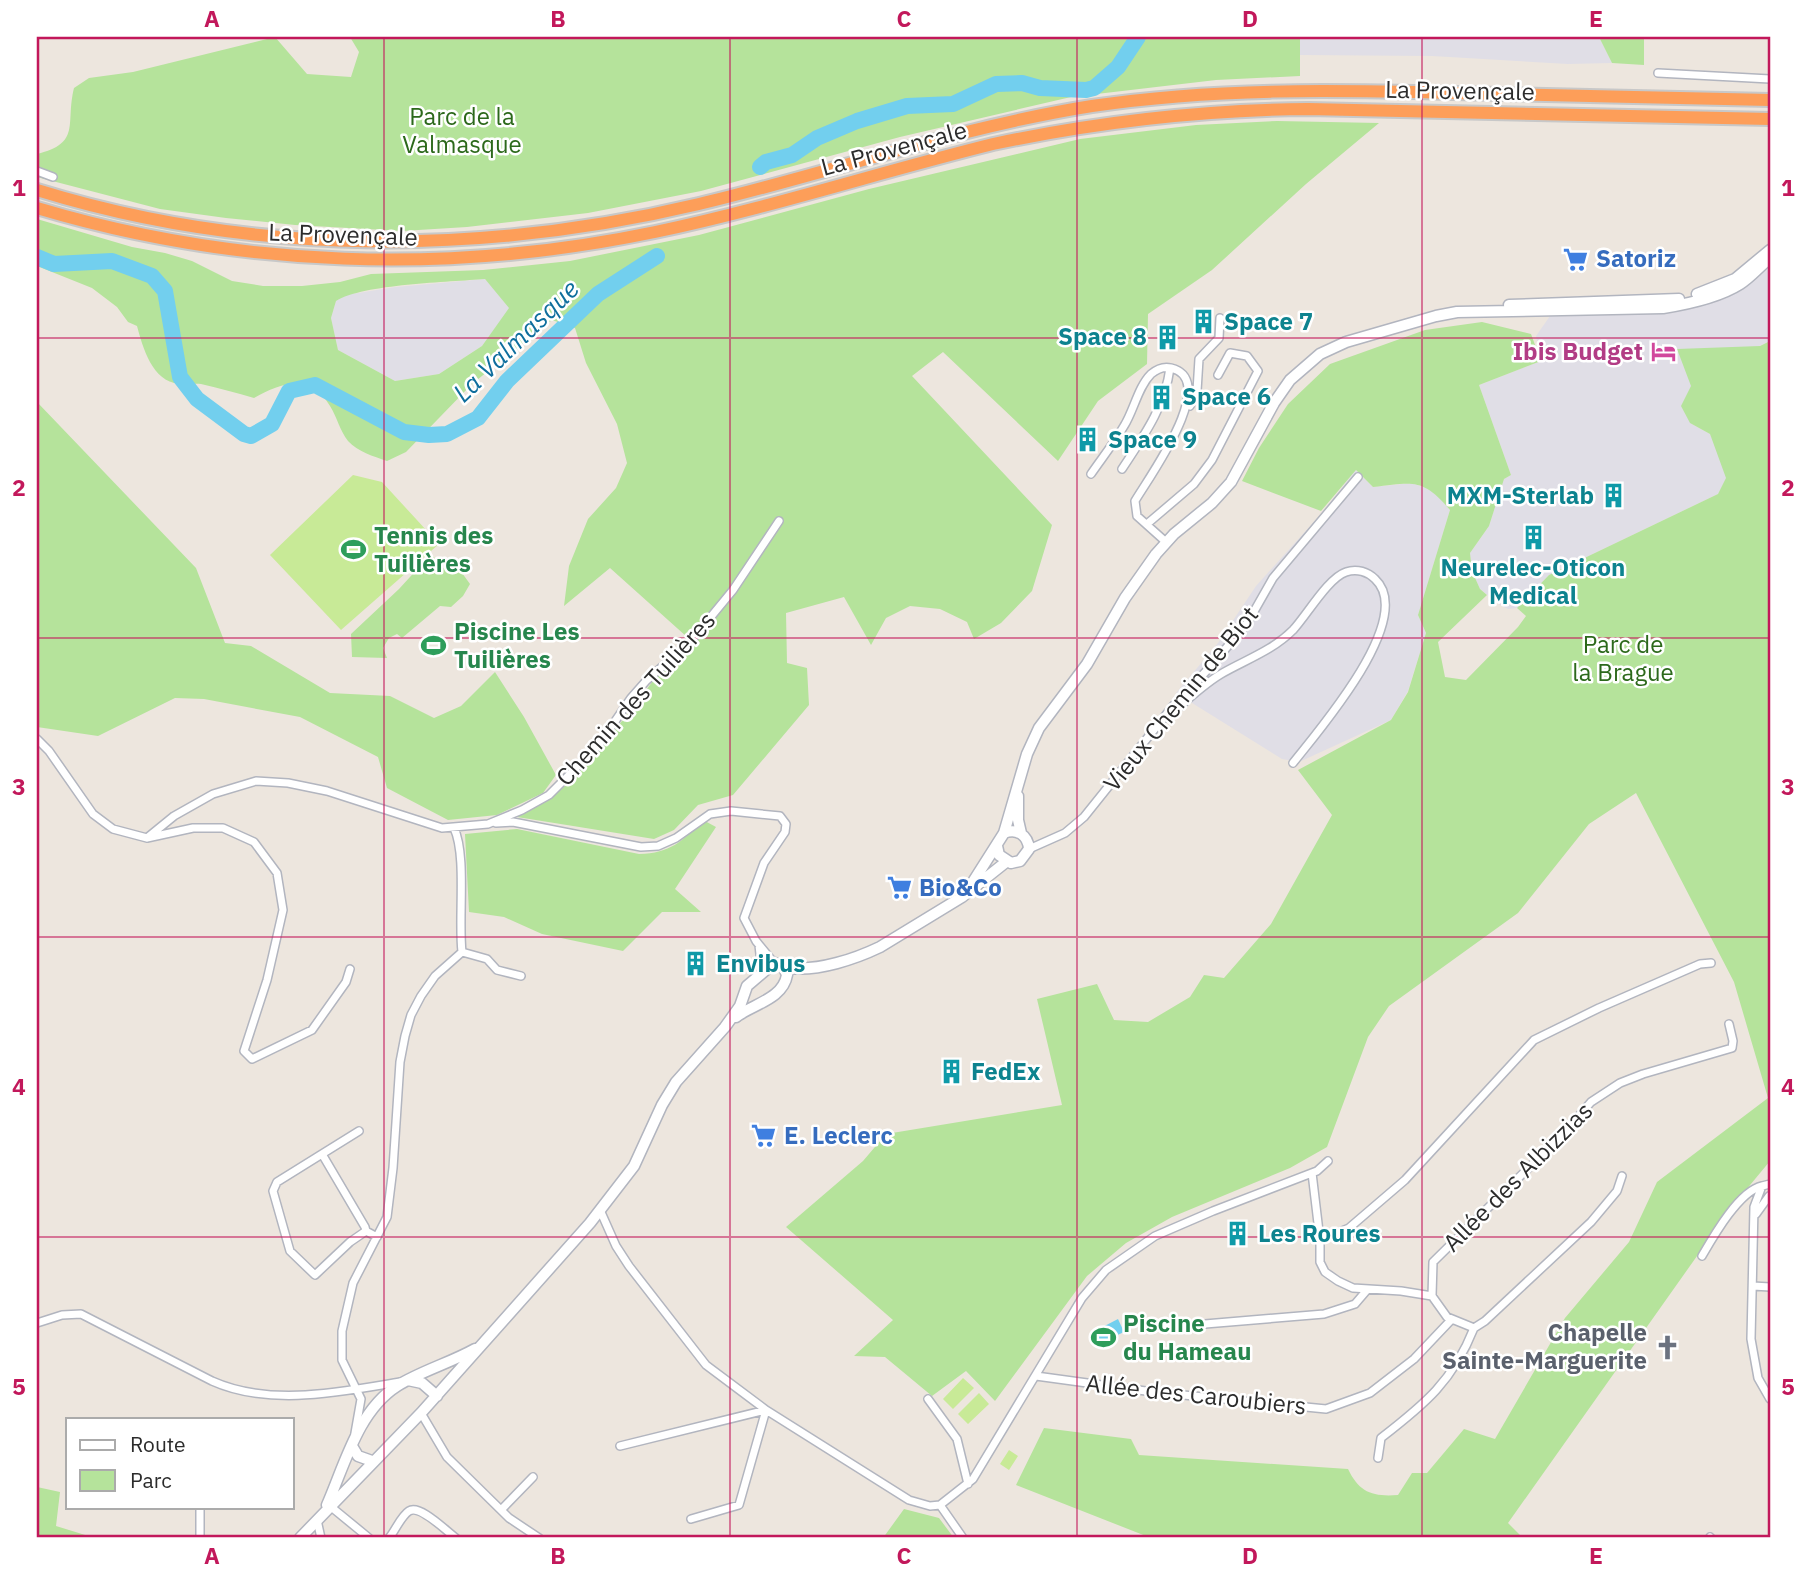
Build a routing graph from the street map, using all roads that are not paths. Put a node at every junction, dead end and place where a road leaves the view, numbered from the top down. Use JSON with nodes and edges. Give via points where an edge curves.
{"nodes":[{"id":1,"x":1658,"y":73,"type":"dead end"},
{"id":2,"x":1770,"y":79,"type":"edge"},
{"id":3,"x":1770,"y":100,"type":"edge"},
{"id":4,"x":1770,"y":119,"type":"edge"},
{"id":5,"x":37,"y":171,"type":"edge"},
{"id":6,"x":53,"y":177,"type":"dead end"},
{"id":7,"x":37,"y":190,"type":"edge"},
{"id":8,"x":37,"y":208,"type":"edge"},
{"id":9,"x":1770,"y":250,"type":"edge"},
{"id":10,"x":1770,"y":258,"type":"edge"},
{"id":11,"x":1550,"y":302,"type":"junction"},
{"id":12,"x":1472,"y":311,"type":"junction"},
{"id":13,"x":1542,"y":311,"type":"junction"},
{"id":14,"x":1220,"y":318,"type":"dead end"},
{"id":15,"x":1170,"y":368,"type":"junction"},
{"id":16,"x":1218,"y":375,"type":"dead end"},
{"id":17,"x":1184,"y":416,"type":"junction"},
{"id":18,"x":1122,"y":469,"type":"dead end"},
{"id":19,"x":1091,"y":474,"type":"dead end"},
{"id":20,"x":1358,"y":477,"type":"dead end"},
{"id":21,"x":779,"y":521,"type":"dead end"},
{"id":22,"x":1147,"y":524,"type":"junction"},
{"id":23,"x":1166,"y":542,"type":"junction"},
{"id":24,"x":1156,"y":728,"type":"junction"},
{"id":25,"x":37,"y":739,"type":"edge"},
{"id":26,"x":1293,"y":762,"type":"dead end"},
{"id":27,"x":1018,"y":790,"type":"junction"},
{"id":28,"x":488,"y":824,"type":"junction"},
{"id":29,"x":454,"y":828,"type":"junction"},
{"id":30,"x":1004,"y":833,"type":"junction"},
{"id":31,"x":146,"y":838,"type":"junction"},
{"id":32,"x":1025,"y":841,"type":"junction"},
{"id":33,"x":997,"y":846,"type":"junction"},
{"id":34,"x":1006,"y":862,"type":"junction"},
{"id":35,"x":962,"y":897,"type":"junction"},
{"id":36,"x":759,"y":944,"type":"junction"},
{"id":37,"x":462,"y":952,"type":"junction"},
{"id":38,"x":778,"y":964,"type":"junction"},
{"id":39,"x":1711,"y":964,"type":"dead end"},
{"id":40,"x":813,"y":967,"type":"junction"},
{"id":41,"x":350,"y":969,"type":"dead end"},
{"id":42,"x":762,"y":972,"type":"junction"},
{"id":43,"x":521,"y":976,"type":"dead end"},
{"id":44,"x":785,"y":983,"type":"junction"},
{"id":45,"x":744,"y":994,"type":"junction"},
{"id":46,"x":757,"y":1005,"type":"junction"},
{"id":47,"x":1729,"y":1024,"type":"dead end"},
{"id":48,"x":725,"y":1027,"type":"junction"},
{"id":49,"x":359,"y":1131,"type":"dead end"},
{"id":50,"x":322,"y":1154,"type":"junction"},
{"id":51,"x":1328,"y":1161,"type":"dead end"},
{"id":52,"x":1312,"y":1173,"type":"junction"},
{"id":53,"x":1622,"y":1176,"type":"dead end"},
{"id":54,"x":1764,"y":1187,"type":"edge"},
{"id":55,"x":1770,"y":1196,"type":"edge"},
{"id":56,"x":600,"y":1210,"type":"junction"},
{"id":57,"x":1756,"y":1214,"type":"junction"},
{"id":58,"x":366,"y":1231,"type":"junction"},
{"id":59,"x":376,"y":1237,"type":"junction"},
{"id":60,"x":1320,"y":1240,"type":"junction"},
{"id":61,"x":1702,"y":1256,"type":"dead end"},
{"id":62,"x":1753,"y":1286,"type":"junction"},
{"id":63,"x":1770,"y":1287,"type":"edge"},
{"id":64,"x":1367,"y":1290,"type":"junction"},
{"id":65,"x":1432,"y":1296,"type":"junction"},
{"id":66,"x":1451,"y":1320,"type":"junction"},
{"id":67,"x":37,"y":1323,"type":"edge"},
{"id":68,"x":1193,"y":1325,"type":"dead end"},
{"id":69,"x":1474,"y":1328,"type":"junction"},
{"id":70,"x":481,"y":1345,"type":"junction"},
{"id":71,"x":1036,"y":1376,"type":"junction"},
{"id":72,"x":408,"y":1380,"type":"junction"},
{"id":73,"x":356,"y":1390,"type":"junction"},
{"id":74,"x":437,"y":1396,"type":"junction"},
{"id":75,"x":928,"y":1399,"type":"dead end"},
{"id":76,"x":1770,"y":1399,"type":"edge"},
{"id":77,"x":766,"y":1410,"type":"junction"},
{"id":78,"x":421,"y":1413,"type":"junction"},
{"id":79,"x":355,"y":1434,"type":"junction"},
{"id":80,"x":352,"y":1446,"type":"junction"},
{"id":81,"x":620,"y":1446,"type":"dead end"},
{"id":82,"x":1378,"y":1458,"type":"dead end"},
{"id":83,"x":372,"y":1461,"type":"junction"},
{"id":84,"x":533,"y":1477,"type":"dead end"},
{"id":85,"x":968,"y":1484,"type":"junction"},
{"id":86,"x":940,"y":1505,"type":"junction"},
{"id":87,"x":200,"y":1508,"type":"edge"},
{"id":88,"x":501,"y":1510,"type":"junction"},
{"id":89,"x":323,"y":1513,"type":"junction"},
{"id":90,"x":691,"y":1519,"type":"dead end"},
{"id":91,"x":200,"y":1538,"type":"edge"},
{"id":92,"x":300,"y":1538,"type":"edge"},
{"id":93,"x":321,"y":1538,"type":"edge"},
{"id":94,"x":369,"y":1538,"type":"edge"},
{"id":95,"x":389,"y":1538,"type":"edge"},
{"id":96,"x":456,"y":1538,"type":"edge"},
{"id":97,"x":539,"y":1538,"type":"edge"},
{"id":98,"x":962,"y":1538,"type":"edge"}],
"edges":[{"from":1,"to":2,"type":"street"},
{"from":3,"to":7,"type":"highway","name":"La Provençale","via":[[1309,90],[1200,93],[1094,106],[988,127],[751,191],[589,227],[456,241],[345,241],[239,232],[129,214]]},
{"from":4,"to":8,"type":"highway","name":"La Provençale","via":[[1308,109],[1158,117],[993,144],[634,236],[448,260],[344,260],[248,252],[126,231]]},
{"from":5,"to":6,"type":"street"},
{"from":9,"to":11,"type":"main road","via":[[1735,279],[1676,300]]},
{"from":10,"to":13,"type":"main road","via":[[1740,284],[1681,305]]},
{"from":11,"to":12,"type":"main road"},
{"from":11,"to":13,"type":"main road"},
{"from":12,"to":13,"type":"main road"},
{"from":12,"to":23,"type":"main road","via":[[1363,335],[1309,362],[1274,403],[1231,482]]},
{"from":14,"to":17,"type":"street","via":[[1219,338],[1199,359],[1196,395]]},
{"from":15,"to":17,"type":"street","via":[[1185,379],[1188,398]]},
{"from":15,"to":18,"type":"street","via":[[1157,416]]},
{"from":15,"to":19,"type":"street","via":[[1160,368],[1147,378],[1124,426]]},
{"from":16,"to":22,"type":"street","via":[[1230,353],[1247,356],[1258,371],[1212,460],[1194,484]]},
{"from":17,"to":22,"type":"street","via":[[1135,501],[1138,516]]},
{"from":20,"to":24,"type":"street","name":"Vieux Chemin de Biot","via":[[1273,578],[1248,622]]},
{"from":21,"to":28,"type":"street","name":"Chemin des Tuilières","via":[[733,590],[691,641],[639,690],[598,746],[549,795]]},
{"from":22,"to":23,"type":"street"},
{"from":23,"to":27,"type":"main road","via":[[1125,598],[1087,664],[1038,728]]},
{"from":24,"to":26,"type":"street","via":[[1203,686],[1280,641],[1339,576],[1350,570],[1363,572],[1378,582],[1385,599],[1377,639],[1353,685]]},
{"from":24,"to":32,"type":"street","name":"Vieux Chemin de Biot","via":[[1077,824],[1044,840]]},
{"from":25,"to":31,"type":"street","via":[[100,820],[113,829]]},
{"from":27,"to":30,"type":"main road"},
{"from":27,"to":32,"type":"main road","via":[[1018,820]]},
{"from":28,"to":29,"type":"street","name":"Chemin des Tuilières"},
{"from":28,"to":36,"type":"street","via":[[513,822],[641,847],[676,838],[710,814],[777,815],[784,820],[785,832],[764,863],[744,918]]},
{"from":29,"to":31,"type":"street","name":"Chemin des Tuilières","via":[[327,791],[256,782],[213,794]]},
{"from":29,"to":37,"type":"street","via":[[459,840]]},
{"from":30,"to":32,"type":"main road","via":[[1012,831]]},
{"from":30,"to":33,"type":"main road"},
{"from":31,"to":41,"type":"street","via":[[192,828],[223,828],[254,842],[278,873],[283,910],[244,1051],[252,1059],[312,1030]]},
{"from":32,"to":34,"type":"main road","via":[[1020,861]]},
{"from":33,"to":34,"type":"main road"},
{"from":33,"to":35,"type":"main road"},
{"from":34,"to":35,"type":"main road"},
{"from":35,"to":40,"type":"main road","via":[[867,954]]},
{"from":36,"to":38,"type":"street"},
{"from":36,"to":42,"type":"street"},
{"from":37,"to":43,"type":"street"},
{"from":37,"to":59,"type":"street","via":[[429,985],[411,1015],[400,1062],[388,1207],[385,1224]]},
{"from":38,"to":40,"type":"main road"},
{"from":38,"to":42,"type":"main road"},
{"from":38,"to":44,"type":"main road","via":[[788,975]]},
{"from":39,"to":60,"type":"street","via":[[1700,964],[1534,1040],[1405,1180],[1349,1228]]},
{"from":40,"to":44,"type":"main road"},
{"from":42,"to":45,"type":"main road"},
{"from":44,"to":46,"type":"main road"},
{"from":45,"to":46,"type":"main road","via":[[748,1002]]},
{"from":45,"to":48,"type":"main road"},
{"from":46,"to":48,"type":"main road"},
{"from":47,"to":65,"type":"street","name":"Allée des Albizzias","via":[[1732,1048],[1620,1083],[1591,1102],[1433,1262]]},
{"from":48,"to":56,"type":"main road","via":[[676,1082],[635,1166]]},
{"from":49,"to":50,"type":"street"},
{"from":50,"to":58,"type":"street"},
{"from":50,"to":58,"type":"street","via":[[277,1182],[273,1191],[290,1251],[315,1275]]},
{"from":51,"to":52,"type":"street"},
{"from":52,"to":60,"type":"street"},
{"from":52,"to":71,"type":"street","via":[[1175,1227],[1137,1247],[1092,1284]]},
{"from":53,"to":69,"type":"street","via":[[1617,1191],[1591,1222]]},
{"from":54,"to":55,"type":"street","via":[[1764,1196]]},
{"from":54,"to":57,"type":"street","via":[[1757,1195]]},
{"from":54,"to":61,"type":"street","via":[[1754,1188],[1739,1203]]},
{"from":55,"to":57,"type":"street"},
{"from":56,"to":70,"type":"main road"},
{"from":56,"to":77,"type":"street","via":[[629,1266],[706,1365]]},
{"from":57,"to":62,"type":"street"},
{"from":58,"to":59,"type":"street"},
{"from":59,"to":73,"type":"street","via":[[354,1283],[342,1331],[342,1360]]},
{"from":60,"to":64,"type":"street","via":[[1325,1272],[1338,1282]]},
{"from":62,"to":63,"type":"street"},
{"from":62,"to":76,"type":"street","via":[[1751,1339],[1758,1378]]},
{"from":64,"to":65,"type":"street"},
{"from":64,"to":68,"type":"street","via":[[1354,1304],[1324,1314]]},
{"from":65,"to":66,"type":"street"},
{"from":66,"to":69,"type":"street"},
{"from":66,"to":71,"type":"street","name":"Allée des Caroubiers","via":[[1414,1359],[1370,1393],[1326,1409]]},
{"from":67,"to":73,"type":"street","via":[[80,1314],[212,1381],[240,1390],[275,1395]]},
{"from":69,"to":82,"type":"street","via":[[1448,1377],[1427,1402],[1381,1438]]},
{"from":70,"to":72,"type":"main road"},
{"from":70,"to":74,"type":"main road"},
{"from":71,"to":85,"type":"street"},
{"from":72,"to":73,"type":"street"},
{"from":72,"to":74,"type":"main road","via":[[422,1383]]},
{"from":72,"to":79,"type":"main road","via":[[382,1399]]},
{"from":73,"to":79,"type":"street","via":[[361,1399]]},
{"from":74,"to":78,"type":"main road"},
{"from":75,"to":85,"type":"street","via":[[957,1439]]},
{"from":77,"to":81,"type":"street"},
{"from":77,"to":86,"type":"street","via":[[909,1500]]},
{"from":77,"to":90,"type":"street","via":[[739,1504]]},
{"from":78,"to":83,"type":"main road"},
{"from":78,"to":88,"type":"street","via":[[447,1458]]},
{"from":79,"to":80,"type":"main road"},
{"from":80,"to":83,"type":"main road","via":[[358,1456]]},
{"from":80,"to":89,"type":"main road"},
{"from":83,"to":89,"type":"main road"},
{"from":84,"to":88,"type":"street"},
{"from":85,"to":86,"type":"street"},
{"from":86,"to":98,"type":"street"},
{"from":87,"to":91,"type":"street"},
{"from":88,"to":97,"type":"street"},
{"from":89,"to":92,"type":"main road"},
{"from":89,"to":93,"type":"street"},
{"from":89,"to":94,"type":"street"},
{"from":95,"to":96,"type":"street","via":[[408,1511],[416,1509]]}]}
